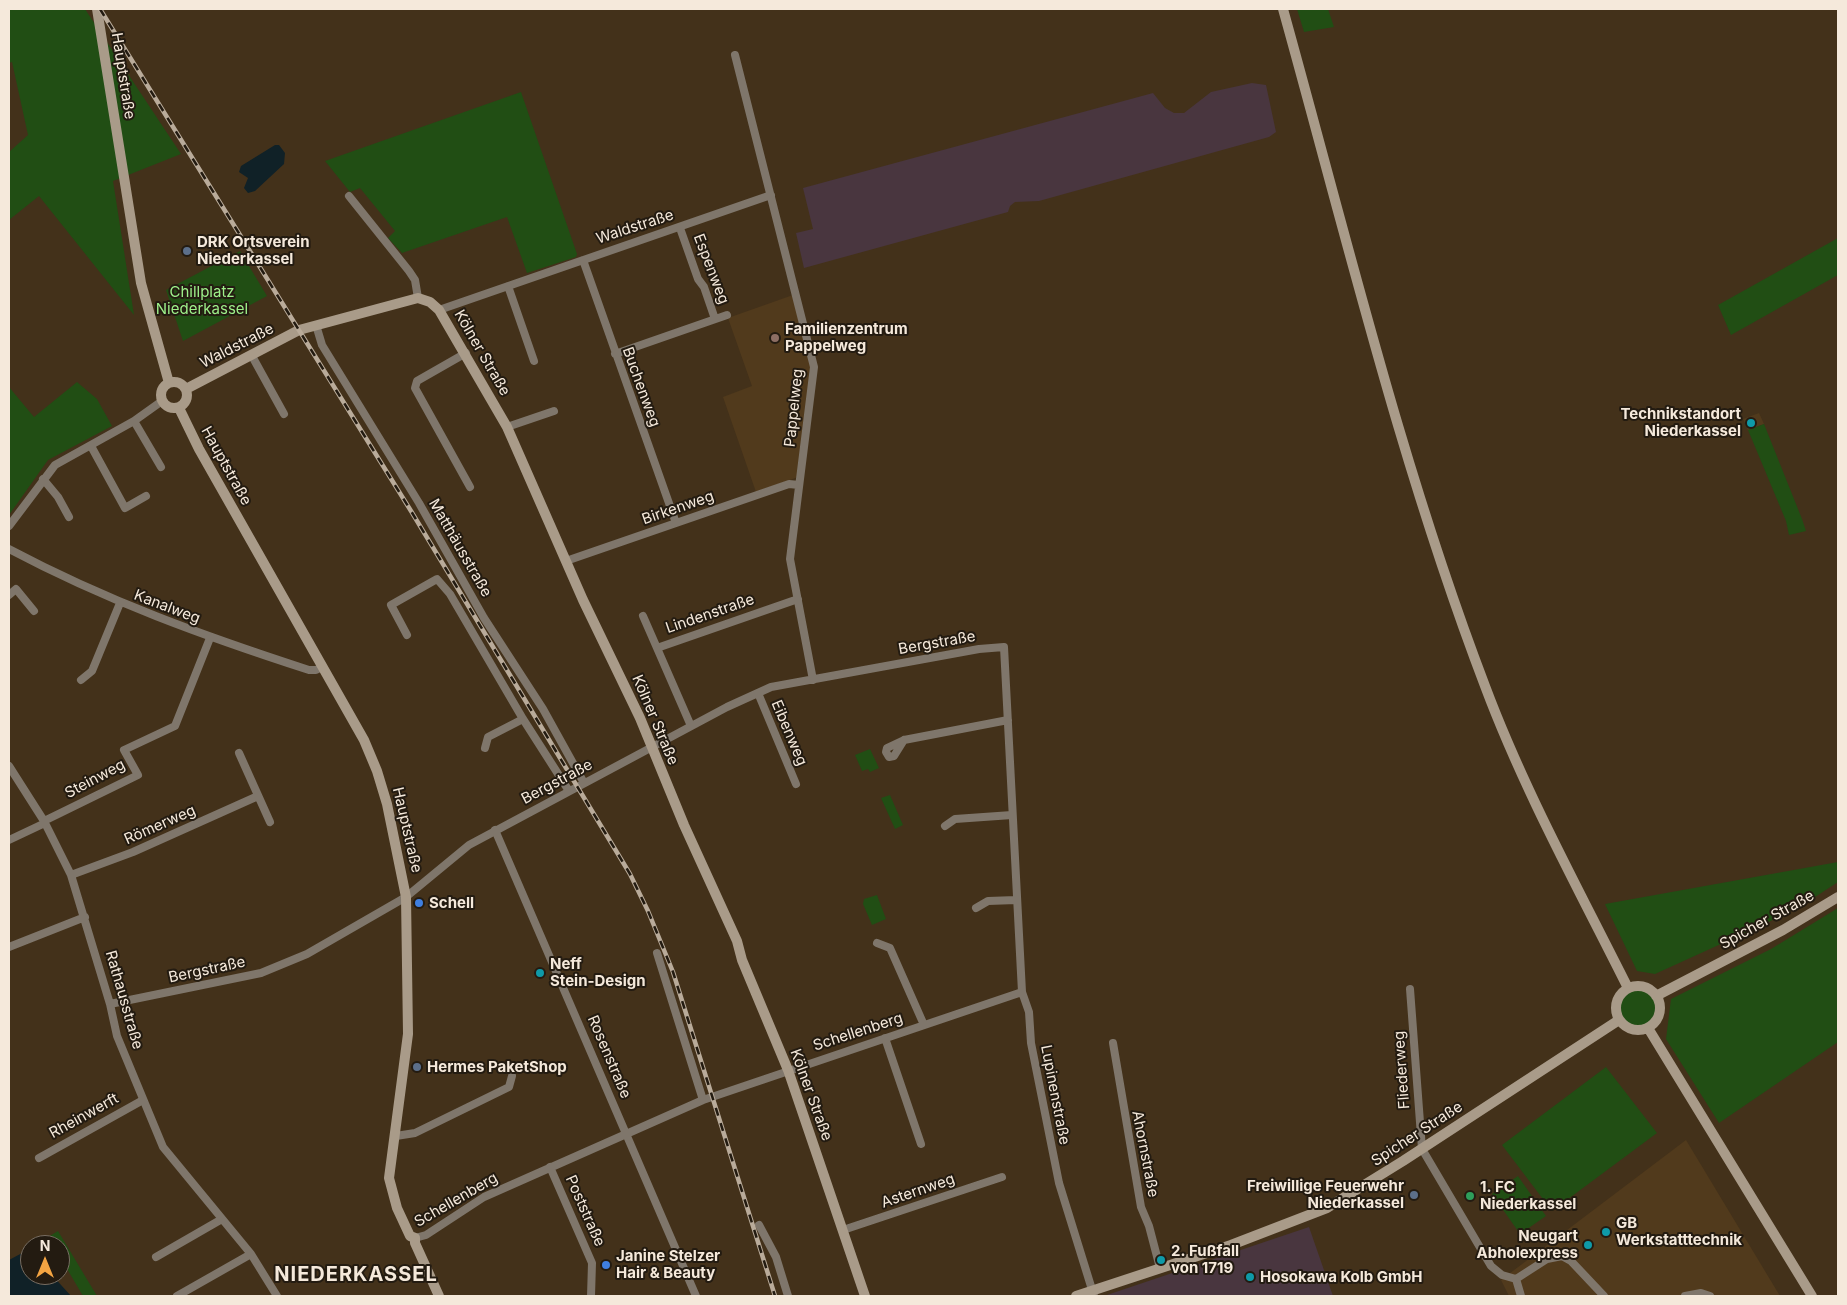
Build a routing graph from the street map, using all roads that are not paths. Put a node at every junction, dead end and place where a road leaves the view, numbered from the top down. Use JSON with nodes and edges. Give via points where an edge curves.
{"nodes":[{"id":1,"x":97,"y":9,"type":"edge"},
{"id":2,"x":1283,"y":9,"type":"edge"},
{"id":3,"x":735,"y":55,"type":"dead end"},
{"id":4,"x":771,"y":195,"type":"junction"},
{"id":5,"x":349,"y":196,"type":"dead end"},
{"id":6,"x":680,"y":228,"type":"junction"},
{"id":7,"x":583,"y":260,"type":"junction"},
{"id":8,"x":508,"y":286,"type":"junction"},
{"id":9,"x":418,"y":298,"type":"junction"},
{"id":10,"x":439,"y":310,"type":"junction"},
{"id":11,"x":727,"y":315,"type":"dead end"},
{"id":12,"x":715,"y":319,"type":"junction"},
{"id":13,"x":316,"y":325,"type":"junction"},
{"id":14,"x":466,"y":353,"type":"junction"},
{"id":15,"x":615,"y":354,"type":"junction"},
{"id":16,"x":252,"y":356,"type":"junction"},
{"id":17,"x":534,"y":361,"type":"dead end"},
{"id":18,"x":169,"y":383,"type":"junction"},
{"id":19,"x":186,"y":389,"type":"junction"},
{"id":20,"x":162,"y":401,"type":"junction"},
{"id":21,"x":179,"y":408,"type":"junction"},
{"id":22,"x":554,"y":411,"type":"dead end"},
{"id":23,"x":284,"y":414,"type":"dead end"},
{"id":24,"x":134,"y":421,"type":"junction"},
{"id":25,"x":507,"y":427,"type":"junction"},
{"id":26,"x":90,"y":446,"type":"junction"},
{"id":27,"x":161,"y":467,"type":"dead end"},
{"id":28,"x":43,"y":479,"type":"junction"},
{"id":29,"x":800,"y":485,"type":"junction"},
{"id":30,"x":470,"y":487,"type":"dead end"},
{"id":31,"x":146,"y":496,"type":"dead end"},
{"id":32,"x":70,"y":517,"type":"dead end"},
{"id":33,"x":676,"y":523,"type":"junction"},
{"id":34,"x":9,"y":526,"type":"edge"},
{"id":35,"x":9,"y":549,"type":"edge"},
{"id":36,"x":566,"y":561,"type":"junction"},
{"id":37,"x":9,"y":595,"type":"edge"},
{"id":38,"x":798,"y":598,"type":"junction"},
{"id":39,"x":120,"y":603,"type":"junction"},
{"id":40,"x":34,"y":611,"type":"dead end"},
{"id":41,"x":643,"y":616,"type":"dead end"},
{"id":42,"x":407,"y":635,"type":"dead end"},
{"id":43,"x":210,"y":638,"type":"junction"},
{"id":44,"x":656,"y":648,"type":"junction"},
{"id":45,"x":322,"y":667,"type":"junction"},
{"id":46,"x":81,"y":680,"type":"dead end"},
{"id":47,"x":813,"y":680,"type":"junction"},
{"id":48,"x":1005,"y":684,"type":"joint"},
{"id":49,"x":758,"y":693,"type":"junction"},
{"id":50,"x":523,"y":718,"type":"junction"},
{"id":51,"x":1008,"y":720,"type":"junction"},
{"id":52,"x":691,"y":726,"type":"junction"},
{"id":53,"x":904,"y":740,"type":"dead end"},
{"id":54,"x":651,"y":747,"type":"junction"},
{"id":55,"x":485,"y":748,"type":"dead end"},
{"id":56,"x":239,"y":753,"type":"dead end"},
{"id":57,"x":9,"y":766,"type":"edge"},
{"id":58,"x":584,"y":783,"type":"junction"},
{"id":59,"x":796,"y":784,"type":"dead end"},
{"id":60,"x":569,"y":791,"type":"junction"},
{"id":61,"x":258,"y":796,"type":"junction"},
{"id":62,"x":1012,"y":815,"type":"junction"},
{"id":63,"x":45,"y":822,"type":"junction"},
{"id":64,"x":270,"y":822,"type":"dead end"},
{"id":65,"x":945,"y":826,"type":"dead end"},
{"id":66,"x":496,"y":830,"type":"junction"},
{"id":67,"x":9,"y":840,"type":"edge"},
{"id":68,"x":71,"y":875,"type":"junction"},
{"id":69,"x":406,"y":896,"type":"junction"},
{"id":70,"x":1838,"y":897,"type":"edge"},
{"id":71,"x":1016,"y":900,"type":"junction"},
{"id":72,"x":976,"y":908,"type":"dead end"},
{"id":73,"x":85,"y":917,"type":"junction"},
{"id":74,"x":876,"y":943,"type":"dead end"},
{"id":75,"x":9,"y":947,"type":"edge"},
{"id":76,"x":657,"y":953,"type":"dead end"},
{"id":77,"x":1628,"y":988,"type":"junction"},
{"id":78,"x":1410,"y":989,"type":"dead end"},
{"id":79,"x":1022,"y":992,"type":"junction"},
{"id":80,"x":1656,"y":996,"type":"junction"},
{"id":81,"x":110,"y":1004,"type":"junction"},
{"id":82,"x":1619,"y":1020,"type":"junction"},
{"id":83,"x":924,"y":1025,"type":"junction"},
{"id":84,"x":1648,"y":1028,"type":"junction"},
{"id":85,"x":885,"y":1038,"type":"junction"},
{"id":86,"x":1113,"y":1043,"type":"dead end"},
{"id":87,"x":788,"y":1070,"type":"junction"},
{"id":88,"x":512,"y":1076,"type":"dead end"},
{"id":89,"x":143,"y":1100,"type":"junction"},
{"id":90,"x":703,"y":1100,"type":"junction"},
{"id":91,"x":626,"y":1134,"type":"junction"},
{"id":92,"x":396,"y":1136,"type":"junction"},
{"id":93,"x":921,"y":1144,"type":"dead end"},
{"id":94,"x":1422,"y":1149,"type":"junction"},
{"id":95,"x":39,"y":1158,"type":"dead end"},
{"id":96,"x":550,"y":1167,"type":"junction"},
{"id":97,"x":1002,"y":1177,"type":"dead end"},
{"id":98,"x":222,"y":1220,"type":"junction"},
{"id":99,"x":759,"y":1224,"type":"dead end"},
{"id":100,"x":843,"y":1230,"type":"junction"},
{"id":101,"x":415,"y":1238,"type":"junction"},
{"id":102,"x":251,"y":1254,"type":"junction"},
{"id":103,"x":156,"y":1257,"type":"dead end"},
{"id":104,"x":1160,"y":1268,"type":"junction"},
{"id":105,"x":1516,"y":1279,"type":"junction"},
{"id":106,"x":1093,"y":1294,"type":"edge"},
{"id":107,"x":177,"y":1296,"type":"edge"},
{"id":108,"x":278,"y":1296,"type":"edge"},
{"id":109,"x":439,"y":1296,"type":"edge"},
{"id":110,"x":591,"y":1296,"type":"edge"},
{"id":111,"x":696,"y":1296,"type":"edge"},
{"id":112,"x":788,"y":1296,"type":"edge"},
{"id":113,"x":865,"y":1296,"type":"edge"},
{"id":114,"x":1076,"y":1296,"type":"edge"},
{"id":115,"x":1521,"y":1296,"type":"edge"},
{"id":116,"x":1604,"y":1296,"type":"edge"},
{"id":117,"x":1686,"y":1296,"type":"edge"},
{"id":118,"x":1710,"y":1296,"type":"edge"},
{"id":119,"x":1812,"y":1296,"type":"edge"}],
"edges":[{"from":1,"to":18,"type":"street","name":"Hauptstraße","via":[[141,283]]},
{"from":2,"to":77,"type":"street","via":[[1390,394],[1472,653],[1564,866]]},
{"from":3,"to":4,"type":"street","name":"Pappelweg"},
{"from":4,"to":6,"type":"street","name":"Waldstraße"},
{"from":4,"to":29,"type":"street","name":"Pappelweg","via":[[814,367]]},
{"from":5,"to":9,"type":"street","via":[[409,271],[415,280]]},
{"from":6,"to":7,"type":"street","name":"Waldstraße"},
{"from":6,"to":12,"type":"street","name":"Espenweg"},
{"from":7,"to":8,"type":"street","name":"Waldstraße"},
{"from":7,"to":15,"type":"street","name":"Buchenweg"},
{"from":8,"to":10,"type":"street","name":"Waldstraße"},
{"from":8,"to":17,"type":"street"},
{"from":9,"to":10,"type":"street","name":"Kölner Straße"},
{"from":9,"to":13,"type":"street","name":"Waldstraße"},
{"from":10,"to":14,"type":"street","name":"Kölner Straße"},
{"from":11,"to":12,"type":"street"},
{"from":12,"to":15,"type":"street"},
{"from":13,"to":16,"type":"street","name":"Waldstraße","via":[[299,330]]},
{"from":13,"to":58,"type":"street","name":"Matthäusstraße","via":[[322,345],[419,503],[484,618],[543,709]]},
{"from":14,"to":25,"type":"street","name":"Kölner Straße"},
{"from":14,"to":30,"type":"street","via":[[417,381],[415,388]]},
{"from":15,"to":33,"type":"street","name":"Buchenweg"},
{"from":16,"to":19,"type":"street","name":"Waldstraße"},
{"from":16,"to":23,"type":"street"},
{"from":18,"to":19,"type":"street","via":[[178,382]]},
{"from":18,"to":20,"type":"street","via":[[161,391]]},
{"from":19,"to":21,"type":"street","via":[[186,402]]},
{"from":20,"to":21,"type":"street","via":[[169,408]]},
{"from":20,"to":24,"type":"street"},
{"from":21,"to":45,"type":"street","name":"Hauptstraße"},
{"from":22,"to":25,"type":"street"},
{"from":24,"to":26,"type":"street"},
{"from":24,"to":27,"type":"street"},
{"from":25,"to":36,"type":"street","name":"Kölner Straße"},
{"from":26,"to":28,"type":"street","via":[[55,465]]},
{"from":26,"to":31,"type":"street","via":[[125,508]]},
{"from":28,"to":32,"type":"street"},
{"from":28,"to":34,"type":"street"},
{"from":29,"to":33,"type":"street","name":"Birkenweg","via":[[789,484]]},
{"from":29,"to":38,"type":"street","name":"Pappelweg","via":[[790,559]]},
{"from":33,"to":36,"type":"street","name":"Birkenweg"},
{"from":35,"to":39,"type":"street","name":"Kanalweg"},
{"from":36,"to":54,"type":"street","name":"Kölner Straße"},
{"from":37,"to":40,"type":"street","via":[[16,589]]},
{"from":38,"to":44,"type":"street","name":"Lindenstraße"},
{"from":38,"to":47,"type":"street","name":"Pappelweg"},
{"from":39,"to":43,"type":"street","name":"Kanalweg"},
{"from":39,"to":46,"type":"street","via":[[92,671]]},
{"from":41,"to":44,"type":"street"},
{"from":42,"to":50,"type":"street","via":[[391,605],[437,579],[450,594]]},
{"from":43,"to":45,"type":"street","name":"Kanalweg","via":[[309,670]]},
{"from":43,"to":63,"type":"street","name":"Steinweg","via":[[175,726],[124,750],[138,775]]},
{"from":44,"to":52,"type":"street","name":"Lindenstraße"},
{"from":45,"to":69,"type":"street","name":"Hauptstraße","via":[[364,740],[377,771]]},
{"from":47,"to":48,"type":"street","name":"Bergstraße","via":[[1004,647]]},
{"from":47,"to":49,"type":"street","name":"Bergstraße","via":[[771,687]]},
{"from":48,"to":51,"type":"street","name":"Lupinenstraße"},
{"from":49,"to":52,"type":"street","name":"Bergstraße"},
{"from":49,"to":59,"type":"street","name":"Eibenweg"},
{"from":50,"to":55,"type":"street","via":[[488,737]]},
{"from":50,"to":60,"type":"street"},
{"from":51,"to":53,"type":"street"},
{"from":51,"to":62,"type":"street","name":"Lupinenstraße"},
{"from":52,"to":54,"type":"street","name":"Bergstraße"},
{"from":54,"to":58,"type":"street","name":"Bergstraße"},
{"from":54,"to":87,"type":"street","name":"Kölner Straße","via":[[737,941]]},
{"from":56,"to":61,"type":"street"},
{"from":57,"to":63,"type":"street","name":"Rathausstraße"},
{"from":58,"to":60,"type":"street","name":"Bergstraße"},
{"from":60,"to":66,"type":"street","name":"Bergstraße"},
{"from":61,"to":64,"type":"street"},
{"from":61,"to":68,"type":"street","name":"Römerweg","via":[[133,852]]},
{"from":62,"to":65,"type":"street","via":[[955,819]]},
{"from":62,"to":71,"type":"street","name":"Lupinenstraße"},
{"from":63,"to":67,"type":"street"},
{"from":63,"to":68,"type":"street","name":"Rathausstraße"},
{"from":66,"to":69,"type":"street","name":"Bergstraße","via":[[469,845]]},
{"from":66,"to":91,"type":"street","name":"Rosenstraße"},
{"from":68,"to":73,"type":"street","name":"Rathausstraße"},
{"from":69,"to":81,"type":"street","name":"Bergstraße","via":[[307,954],[262,973]]},
{"from":69,"to":92,"type":"street","name":"Hauptstraße","via":[[408,1034]]},
{"from":70,"to":80,"type":"street","name":"Spicher Straße","via":[[1783,930]]},
{"from":71,"to":72,"type":"street","via":[[988,901]]},
{"from":71,"to":79,"type":"street","name":"Lupinenstraße"},
{"from":73,"to":75,"type":"street"},
{"from":73,"to":81,"type":"street","name":"Rathausstraße"},
{"from":74,"to":83,"type":"street","via":[[890,948]]},
{"from":76,"to":90,"type":"street"},
{"from":77,"to":80,"type":"street","via":[[1646,987]]},
{"from":77,"to":82,"type":"street","via":[[1618,999],[1616,1013]]},
{"from":78,"to":94,"type":"street","name":"Fliederweg"},
{"from":79,"to":83,"type":"street","name":"Schellenberg"},
{"from":79,"to":106,"type":"street","name":"Lupinenstraße","via":[[1029,1012],[1030,1043],[1059,1183]]},
{"from":80,"to":84,"type":"street","via":[[1660,1010]]},
{"from":81,"to":89,"type":"street","name":"Rathausstraße","via":[[117,1036]]},
{"from":82,"to":84,"type":"street","via":[[1629,1028]]},
{"from":82,"to":94,"type":"street","name":"Spicher Straße"},
{"from":83,"to":85,"type":"street","name":"Schellenberg"},
{"from":84,"to":119,"type":"street"},
{"from":85,"to":87,"type":"street","name":"Schellenberg"},
{"from":85,"to":93,"type":"street"},
{"from":86,"to":104,"type":"street","name":"Ahornstraße","via":[[1141,1207]]},
{"from":87,"to":90,"type":"street","name":"Schellenberg"},
{"from":87,"to":100,"type":"street","name":"Kölner Straße"},
{"from":88,"to":92,"type":"street","via":[[509,1087],[415,1133]]},
{"from":89,"to":95,"type":"street","name":"Rheinwerft"},
{"from":89,"to":98,"type":"street","name":"Rathausstraße","via":[[163,1147]]},
{"from":90,"to":91,"type":"street","name":"Schellenberg"},
{"from":91,"to":96,"type":"street","name":"Schellenberg"},
{"from":91,"to":111,"type":"street","name":"Rosenstraße"},
{"from":92,"to":101,"type":"street","name":"Hauptstraße","via":[[389,1178],[392,1197],[408,1232]]},
{"from":94,"to":104,"type":"street","name":"Spicher Straße","via":[[1313,1215]]},
{"from":94,"to":105,"type":"street","via":[[1491,1266],[1502,1275]]},
{"from":96,"to":101,"type":"street","name":"Schellenberg","via":[[484,1197],[426,1235]]},
{"from":96,"to":110,"type":"street","name":"Poststraße","via":[[592,1263]]},
{"from":97,"to":100,"type":"street","name":"Asternweg"},
{"from":98,"to":102,"type":"street","name":"Rathausstraße"},
{"from":98,"to":103,"type":"street"},
{"from":99,"to":112,"type":"street","via":[[776,1257]]},
{"from":100,"to":113,"type":"street","name":"Kölner Straße"},
{"from":101,"to":109,"type":"street","name":"Hauptstraße"},
{"from":102,"to":107,"type":"street"},
{"from":102,"to":108,"type":"street","name":"Rathausstraße"},
{"from":104,"to":106,"type":"street","name":"Spicher Straße"},
{"from":105,"to":115,"type":"street"},
{"from":105,"to":116,"type":"street","via":[[1547,1260],[1562,1256],[1571,1261]]},
{"from":106,"to":114,"type":"street","name":"Spicher Straße"},
{"from":117,"to":118,"type":"street","via":[[1701,1293]]}]}
